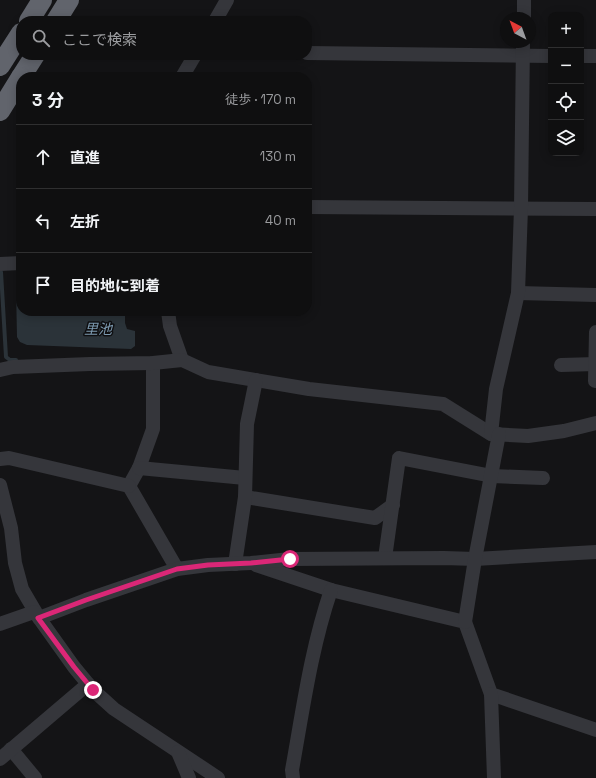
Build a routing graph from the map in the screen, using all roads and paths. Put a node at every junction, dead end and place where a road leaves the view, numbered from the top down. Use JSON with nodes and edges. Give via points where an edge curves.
{"nodes":[{"id":1,"x":42,"y":0,"type":"edge"},
{"id":2,"x":68,"y":0,"type":"edge"},
{"id":3,"x":227,"y":0,"type":"edge"},
{"id":4,"x":524,"y":0,"type":"edge"},
{"id":5,"x":524,"y":12,"type":"edge"},
{"id":6,"x":32,"y":16,"type":"edge"},
{"id":7,"x":59,"y":16,"type":"edge"},
{"id":8,"x":218,"y":16,"type":"edge"},
{"id":9,"x":13,"y":45,"type":"edge"},
{"id":10,"x":523,"y":49,"type":"edge"},
{"id":11,"x":312,"y":53,"type":"edge"},
{"id":12,"x":548,"y":55,"type":"edge"},
{"id":13,"x":584,"y":56,"type":"edge"},
{"id":14,"x":596,"y":56,"type":"edge"},
{"id":15,"x":32,"y":60,"type":"edge"},
{"id":16,"x":192,"y":60,"type":"edge"},
{"id":17,"x":0,"y":66,"type":"edge"},
{"id":18,"x":24,"y":72,"type":"edge"},
{"id":19,"x":185,"y":72,"type":"edge"},
{"id":20,"x":16,"y":85,"type":"edge"},
{"id":21,"x":0,"y":111,"type":"edge"},
{"id":22,"x":312,"y":207,"type":"edge"},
{"id":23,"x":521,"y":208,"type":"junction"},
{"id":24,"x":596,"y":209,"type":"edge"},
{"id":25,"x":16,"y":263,"type":"edge"},
{"id":26,"x":0,"y":264,"type":"edge"},
{"id":27,"x":518,"y":293,"type":"junction"},
{"id":28,"x":596,"y":295,"type":"edge"},
{"id":29,"x":169,"y":316,"type":"edge"},
{"id":30,"x":596,"y":332,"type":"edge"},
{"id":31,"x":182,"y":360,"type":"junction"},
{"id":32,"x":153,"y":364,"type":"junction"},
{"id":33,"x":596,"y":364,"type":"edge"},
{"id":34,"x":561,"y":365,"type":"dead end"},
{"id":35,"x":0,"y":370,"type":"edge"},
{"id":36,"x":256,"y":380,"type":"junction"},
{"id":37,"x":595,"y":381,"type":"edge"},
{"id":38,"x":596,"y":423,"type":"edge"},
{"id":39,"x":495,"y":434,"type":"junction"},
{"id":40,"x":0,"y":459,"type":"edge"},
{"id":41,"x":139,"y":468,"type":"junction"},
{"id":42,"x":492,"y":476,"type":"junction"},
{"id":43,"x":245,"y":478,"type":"junction"},
{"id":44,"x":543,"y":478,"type":"dead end"},
{"id":45,"x":0,"y":485,"type":"edge"},
{"id":46,"x":129,"y":486,"type":"junction"},
{"id":47,"x":245,"y":497,"type":"junction"},
{"id":48,"x":392,"y":505,"type":"junction"},
{"id":49,"x":596,"y":552,"type":"edge"},
{"id":50,"x":385,"y":558,"type":"junction"},
{"id":51,"x":474,"y":559,"type":"junction"},
{"id":52,"x":251,"y":563,"type":"junction"},
{"id":53,"x":235,"y":564,"type":"junction"},
{"id":54,"x":177,"y":569,"type":"junction"},
{"id":55,"x":331,"y":590,"type":"junction"},
{"id":56,"x":36,"y":615,"type":"junction"},
{"id":57,"x":464,"y":622,"type":"junction"},
{"id":58,"x":0,"y":624,"type":"edge"},
{"id":59,"x":88,"y":684,"type":"junction"},
{"id":60,"x":491,"y":694,"type":"junction"},
{"id":61,"x":596,"y":730,"type":"edge"},
{"id":62,"x":11,"y":749,"type":"junction"},
{"id":63,"x":178,"y":752,"type":"junction"},
{"id":64,"x":0,"y":759,"type":"edge"},
{"id":65,"x":35,"y":778,"type":"edge"},
{"id":66,"x":189,"y":778,"type":"edge"},
{"id":67,"x":218,"y":778,"type":"edge"},
{"id":68,"x":293,"y":778,"type":"edge"},
{"id":69,"x":494,"y":778,"type":"edge"}],
"edges":[{"from":1,"to":6,"type":"highway"},
{"from":2,"to":7,"type":"highway"},
{"from":3,"to":8,"type":"street"},
{"from":4,"to":5,"type":"street"},
{"from":9,"to":17,"type":"highway"},
{"from":10,"to":11,"type":"street"},
{"from":10,"to":12,"type":"street"},
{"from":10,"to":23,"type":"street"},
{"from":13,"to":14,"type":"street"},
{"from":15,"to":18,"type":"highway"},
{"from":16,"to":19,"type":"street"},
{"from":20,"to":21,"type":"highway"},
{"from":22,"to":23,"type":"street"},
{"from":23,"to":24,"type":"street"},
{"from":23,"to":27,"type":"street"},
{"from":25,"to":26,"type":"street"},
{"from":27,"to":28,"type":"street"},
{"from":27,"to":39,"type":"street","via":[[496,389]]},
{"from":29,"to":31,"type":"street"},
{"from":30,"to":33,"type":"street"},
{"from":31,"to":32,"type":"street"},
{"from":31,"to":36,"type":"street","via":[[208,372]]},
{"from":32,"to":35,"type":"street","via":[[13,367]]},
{"from":32,"to":41,"type":"street","via":[[153,429]]},
{"from":33,"to":34,"type":"street"},
{"from":33,"to":37,"type":"street"},
{"from":36,"to":39,"type":"street","via":[[316,390],[443,404]]},
{"from":36,"to":43,"type":"street","via":[[247,424]]},
{"from":38,"to":39,"type":"street","via":[[528,436]]},
{"from":39,"to":42,"type":"street"},
{"from":40,"to":46,"type":"street","via":[[9,458]]},
{"from":41,"to":43,"type":"street"},
{"from":41,"to":46,"type":"street"},
{"from":42,"to":44,"type":"street"},
{"from":42,"to":48,"type":"street","via":[[399,458]]},
{"from":42,"to":51,"type":"street"},
{"from":43,"to":47,"type":"street"},
{"from":45,"to":56,"type":"street","via":[[22,590]]},
{"from":46,"to":54,"type":"street"},
{"from":47,"to":48,"type":"street","via":[[375,518]]},
{"from":47,"to":53,"type":"street"},
{"from":48,"to":50,"type":"street"},
{"from":49,"to":51,"type":"street"},
{"from":50,"to":51,"type":"street"},
{"from":50,"to":52,"type":"street","via":[[290,559]]},
{"from":51,"to":57,"type":"street"},
{"from":52,"to":53,"type":"street"},
{"from":52,"to":55,"type":"street"},
{"from":53,"to":54,"type":"street"},
{"from":54,"to":56,"type":"street"},
{"from":55,"to":57,"type":"street"},
{"from":55,"to":68,"type":"street","via":[[310,665],[292,770]]},
{"from":56,"to":58,"type":"street"},
{"from":56,"to":59,"type":"street"},
{"from":57,"to":60,"type":"street"},
{"from":59,"to":62,"type":"street"},
{"from":59,"to":63,"type":"street","via":[[114,709]]},
{"from":60,"to":61,"type":"street"},
{"from":60,"to":69,"type":"street"},
{"from":62,"to":64,"type":"street"},
{"from":62,"to":65,"type":"street"},
{"from":63,"to":66,"type":"street"},
{"from":63,"to":67,"type":"street"}]}
